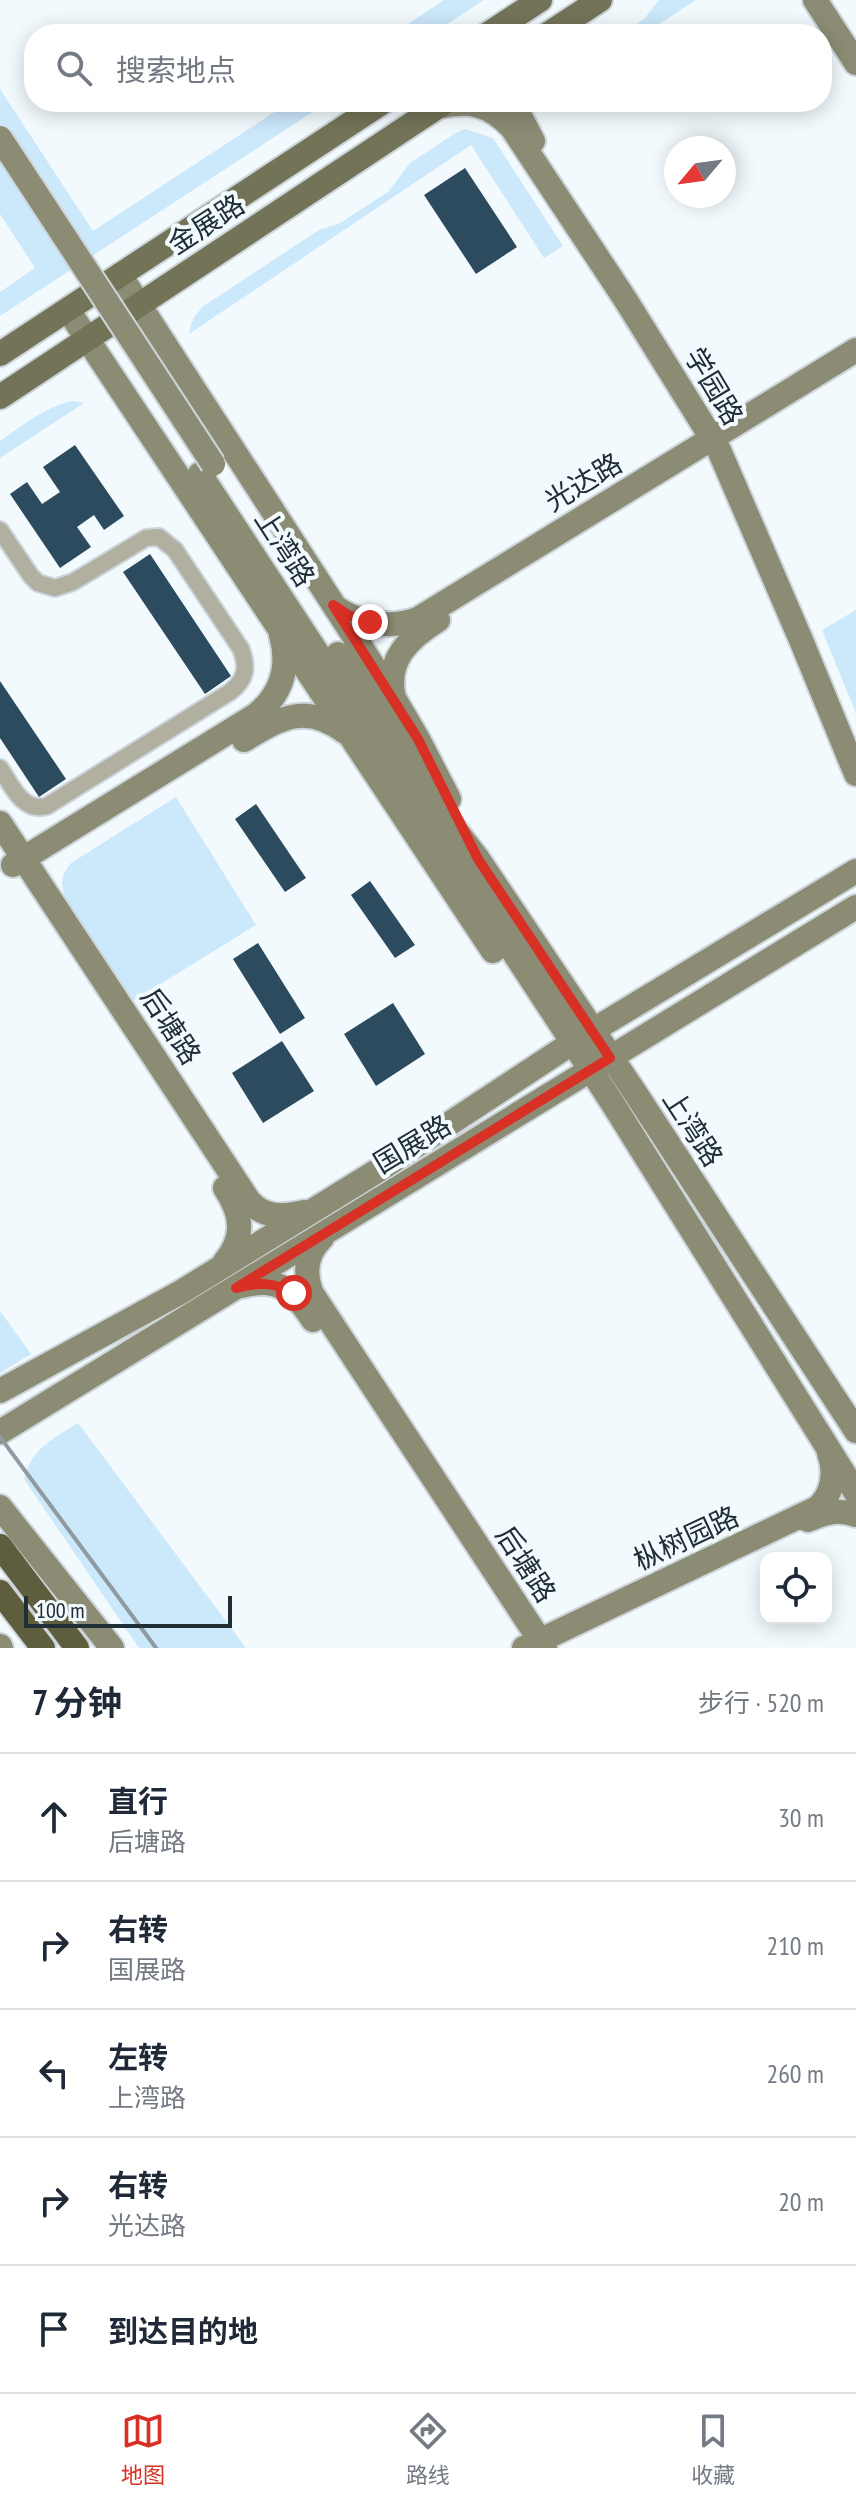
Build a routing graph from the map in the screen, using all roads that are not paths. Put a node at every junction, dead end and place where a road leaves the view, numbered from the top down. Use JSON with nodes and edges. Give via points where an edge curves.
{"nodes":[{"id":1,"x":540,"y":0,"type":"edge"},
{"id":2,"x":600,"y":0,"type":"edge"},
{"id":3,"x":815,"y":0,"type":"edge"},
{"id":4,"x":830,"y":0,"type":"edge"},
{"id":5,"x":503,"y":24,"type":"edge"},
{"id":6,"x":563,"y":24,"type":"edge"},
{"id":7,"x":831,"y":24,"type":"edge"},
{"id":8,"x":832,"y":26,"type":"edge"},
{"id":9,"x":856,"y":41,"type":"edge"},
{"id":10,"x":856,"y":63,"type":"edge"},
{"id":11,"x":368,"y":112,"type":"edge"},
{"id":12,"x":430,"y":112,"type":"edge"},
{"id":13,"x":491,"y":112,"type":"edge"},
{"id":14,"x":519,"y":112,"type":"edge"},
{"id":15,"x":0,"y":138,"type":"edge"},
{"id":16,"x":0,"y":167,"type":"edge"},
{"id":17,"x":120,"y":275,"type":"junction"},
{"id":18,"x":139,"y":304,"type":"junction"},
{"id":19,"x":68,"y":310,"type":"junction"},
{"id":20,"x":87,"y":339,"type":"junction"},
{"id":21,"x":856,"y":350,"type":"edge"},
{"id":22,"x":0,"y":354,"type":"edge"},
{"id":23,"x":856,"y":366,"type":"edge"},
{"id":24,"x":0,"y":397,"type":"edge"},
{"id":25,"x":721,"y":440,"type":"junction"},
{"id":26,"x":207,"y":469,"type":"junction"},
{"id":27,"x":0,"y":530,"type":"edge"},
{"id":28,"x":333,"y":605,"type":"junction"},
{"id":29,"x":279,"y":629,"type":"junction"},
{"id":30,"x":394,"y":698,"type":"junction"},
{"id":31,"x":349,"y":735,"type":"junction"},
{"id":32,"x":856,"y":738,"type":"edge"},
{"id":33,"x":138,"y":751,"type":"junction"},
{"id":34,"x":0,"y":768,"type":"edge"},
{"id":35,"x":856,"y":774,"type":"edge"},
{"id":36,"x":155,"y":778,"type":"junction"},
{"id":37,"x":0,"y":823,"type":"edge"},
{"id":38,"x":478,"y":859,"type":"junction"},
{"id":39,"x":18,"y":863,"type":"edge"},
{"id":40,"x":856,"y":871,"type":"edge"},
{"id":41,"x":856,"y":907,"type":"edge"},
{"id":42,"x":582,"y":1037,"type":"junction"},
{"id":43,"x":600,"y":1064,"type":"junction"},
{"id":44,"x":317,"y":1208,"type":"junction"},
{"id":45,"x":331,"y":1229,"type":"junction"},
{"id":46,"x":220,"y":1268,"type":"junction"},
{"id":47,"x":236,"y":1288,"type":"junction"},
{"id":48,"x":0,"y":1391,"type":"edge"},
{"id":49,"x":856,"y":1431,"type":"edge"},
{"id":50,"x":0,"y":1432,"type":"edge"},
{"id":51,"x":828,"y":1451,"type":"junction"},
{"id":52,"x":856,"y":1493,"type":"edge"},
{"id":53,"x":0,"y":1507,"type":"edge"},
{"id":54,"x":856,"y":1515,"type":"edge"},
{"id":55,"x":0,"y":1546,"type":"edge"},
{"id":56,"x":0,"y":1592,"type":"edge"},
{"id":57,"x":40,"y":1645,"type":"edge"},
{"id":58,"x":535,"y":1646,"type":"edge"},
{"id":59,"x":77,"y":1648,"type":"edge"},
{"id":60,"x":112,"y":1648,"type":"edge"}],
"edges":[{"from":1,"to":5,"type":"main road"},
{"from":2,"to":6,"type":"main road"},
{"from":3,"to":7,"type":"main road"},
{"from":4,"to":9,"type":"main road"},
{"from":8,"to":10,"type":"main road"},
{"from":11,"to":17,"type":"main road","name":"金展路"},
{"from":12,"to":18,"type":"main road","name":"金展路"},
{"from":13,"to":25,"type":"main road","name":"学园路","via":[[512,128]]},
{"from":14,"to":25,"type":"main road","name":"学园路","via":[[532,140],[707,400]]},
{"from":15,"to":26,"type":"main road","name":"上湾路","bridge":true},
{"from":16,"to":26,"type":"main road","name":"上湾路"},
{"from":17,"to":18,"type":"main road","name":"上湾路"},
{"from":17,"to":19,"type":"main road","name":"金展路"},
{"from":18,"to":20,"type":"main road","name":"金展路"},
{"from":18,"to":28,"type":"main road","name":"上湾路"},
{"from":19,"to":20,"type":"main road","name":"上湾路"},
{"from":19,"to":22,"type":"main road","name":"金展路"},
{"from":20,"to":24,"type":"main road","name":"金展路"},
{"from":20,"to":29,"type":"main road","name":"上湾路"},
{"from":21,"to":25,"type":"main road","name":"光达路"},
{"from":23,"to":25,"type":"main road","name":"光达路"},
{"from":25,"to":28,"type":"main road","name":"光达路","via":[[418,619],[391,625],[370,622]]},
{"from":25,"to":30,"type":"main road","name":"光达路","via":[[416,635],[393,670]]},
{"from":25,"to":32,"type":"main road","name":"学园路"},
{"from":25,"to":35,"type":"main road","name":"学园路"},
{"from":26,"to":38,"type":"main road","name":"上湾路"},
{"from":26,"to":42,"type":"main road","name":"上湾路"},
{"from":27,"to":33,"type":"street","via":[[31,576],[55,588],[146,538],[159,537],[175,550],[241,649],[246,662],[240,684]]},
{"from":28,"to":30,"type":"main road","name":"上湾路"},
{"from":29,"to":31,"type":"main road","name":"上湾路"},
{"from":29,"to":36,"type":"main road","via":[[285,666],[268,705]]},
{"from":30,"to":38,"type":"main road","name":"上湾路"},
{"from":31,"to":39,"type":"main road","via":[[312,715],[277,721]]},
{"from":31,"to":42,"type":"main road","name":"上湾路","via":[[533,1014]]},
{"from":33,"to":34,"type":"street","via":[[39,809],[23,800]]},
{"from":33,"to":36,"type":"street"},
{"from":36,"to":39,"type":"main road"},
{"from":37,"to":39,"type":"main road","name":"后塘路"},
{"from":38,"to":42,"type":"main road","name":"上湾路"},
{"from":39,"to":44,"type":"main road","name":"后塘路","via":[[249,1201],[257,1210],[278,1216]]},
{"from":39,"to":46,"type":"main road","name":"后塘路","via":[[237,1208],[240,1235]]},
{"from":40,"to":42,"type":"main road","name":"国展路"},
{"from":41,"to":43,"type":"main road","name":"国展路"},
{"from":42,"to":43,"type":"main road","name":"上湾路"},
{"from":42,"to":44,"type":"main road","name":"国展路"},
{"from":43,"to":45,"type":"main road","name":"国展路"},
{"from":43,"to":49,"type":"main road","name":"上湾路"},
{"from":43,"to":51,"type":"main road","name":"上湾路"},
{"from":44,"to":46,"type":"main road","name":"国展路"},
{"from":45,"to":47,"type":"main road","name":"国展路"},
{"from":45,"to":58,"type":"main road","name":"后塘路","via":[[311,1251],[311,1292]]},
{"from":46,"to":48,"type":"main road","name":"国展路"},
{"from":47,"to":50,"type":"main road","name":"国展路"},
{"from":47,"to":58,"type":"main road","name":"后塘路","via":[[258,1283],[294,1293]]},
{"from":51,"to":52,"type":"main road","name":"上湾路"},
{"from":51,"to":58,"type":"main road","name":"枞树园路","via":[[832,1482],[817,1508]]},
{"from":53,"to":60,"type":"main road"},
{"from":54,"to":58,"type":"main road","name":"枞树园路","via":[[821,1514]]},
{"from":55,"to":59,"type":"highway"},
{"from":56,"to":57,"type":"highway"}]}
